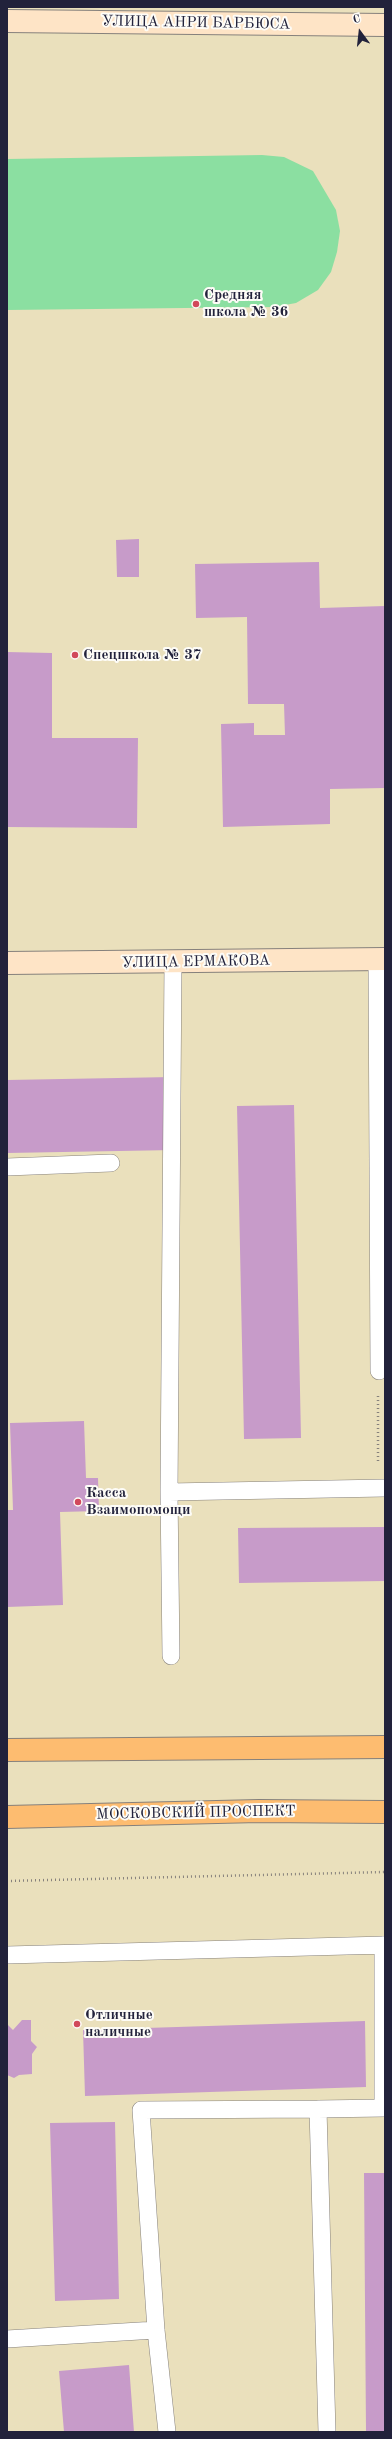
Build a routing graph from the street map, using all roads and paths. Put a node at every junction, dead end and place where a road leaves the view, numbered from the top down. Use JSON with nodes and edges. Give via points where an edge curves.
{"nodes":[{"id":1,"x":7,"y":21,"type":"edge"},
{"id":2,"x":385,"y":24,"type":"edge"},
{"id":3,"x":381,"y":959,"type":"edge"},
{"id":4,"x":7,"y":963,"type":"edge"},
{"id":5,"x":173,"y":963,"type":"junction"},
{"id":6,"x":111,"y":1163,"type":"dead end"},
{"id":7,"x":7,"y":1167,"type":"edge"},
{"id":8,"x":379,"y":1371,"type":"joint"},
{"id":9,"x":381,"y":1488,"type":"edge"},
{"id":10,"x":169,"y":1492,"type":"junction"},
{"id":11,"x":171,"y":1656,"type":"dead end"},
{"id":12,"x":385,"y":1747,"type":"edge"},
{"id":13,"x":7,"y":1750,"type":"edge"},
{"id":14,"x":385,"y":1812,"type":"edge"},
{"id":15,"x":7,"y":1816,"type":"edge"},
{"id":16,"x":385,"y":1872,"type":"edge"},
{"id":17,"x":7,"y":1881,"type":"edge"},
{"id":18,"x":384,"y":1945,"type":"edge"},
{"id":19,"x":7,"y":1955,"type":"edge"},
{"id":20,"x":384,"y":2108,"type":"edge"},
{"id":21,"x":318,"y":2109,"type":"junction"},
{"id":22,"x":156,"y":2330,"type":"junction"},
{"id":23,"x":7,"y":2339,"type":"edge"},
{"id":24,"x":167,"y":2432,"type":"edge"},
{"id":25,"x":327,"y":2432,"type":"edge"}],
"edges":[{"from":1,"to":2,"type":"street","name":"УЛИЦА АНРИ БАРБЮСА"},
{"from":3,"to":5,"type":"street","name":"УЛИЦА ЕРМАКОВА"},
{"from":3,"to":8,"type":"lane"},
{"from":4,"to":5,"type":"street","name":"УЛИЦА ЕРМАКОВА"},
{"from":5,"to":10,"type":"lane"},
{"from":6,"to":7,"type":"lane"},
{"from":8,"to":9,"type":"path"},
{"from":9,"to":10,"type":"lane"},
{"from":10,"to":11,"type":"lane"},
{"from":12,"to":13,"type":"main road"},
{"from":14,"to":15,"type":"main road","name":"МОСКОВСКИЙ ПРОСПЕКТ","via":[[251,1811]]},
{"from":16,"to":17,"type":"path"},
{"from":18,"to":19,"type":"lane"},
{"from":18,"to":20,"type":"lane"},
{"from":20,"to":21,"type":"lane"},
{"from":21,"to":22,"type":"lane","via":[[141,2110]]},
{"from":21,"to":25,"type":"lane"},
{"from":22,"to":23,"type":"lane"},
{"from":22,"to":24,"type":"lane"}]}
